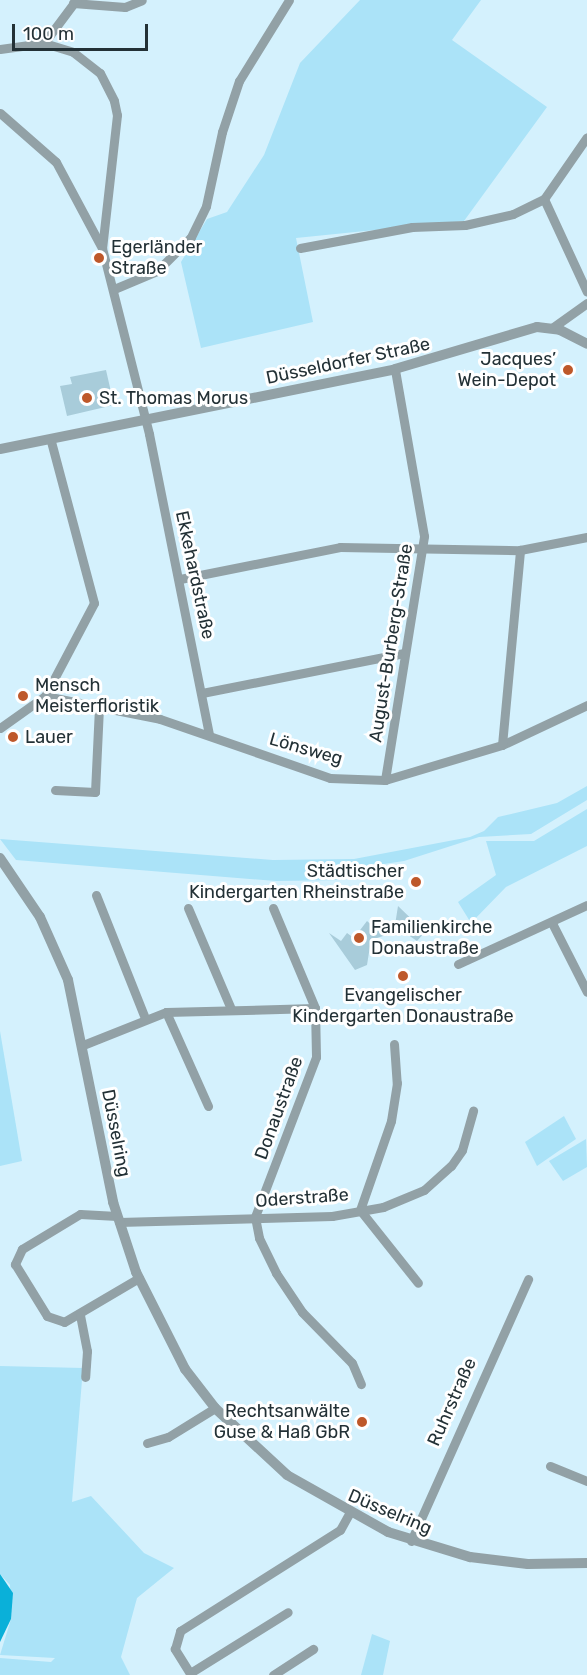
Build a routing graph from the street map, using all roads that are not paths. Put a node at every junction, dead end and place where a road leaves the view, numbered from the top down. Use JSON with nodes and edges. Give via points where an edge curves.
{"nodes":[{"id":1,"x":142,"y":0,"type":"edge"},
{"id":2,"x":289,"y":0,"type":"edge"},
{"id":3,"x":74,"y":1,"type":"edge"},
{"id":4,"x":44,"y":43,"type":"junction"},
{"id":5,"x":0,"y":49,"type":"edge"},
{"id":6,"x":0,"y":113,"type":"edge"},
{"id":7,"x":587,"y":137,"type":"edge"},
{"id":8,"x":544,"y":199,"type":"junction"},
{"id":9,"x":102,"y":248,"type":"junction"},
{"id":10,"x":300,"y":248,"type":"dead end"},
{"id":11,"x":114,"y":289,"type":"junction"},
{"id":12,"x":587,"y":292,"type":"edge"},
{"id":13,"x":587,"y":303,"type":"edge"},
{"id":14,"x":552,"y":328,"type":"junction"},
{"id":15,"x":587,"y":344,"type":"edge"},
{"id":16,"x":395,"y":369,"type":"junction"},
{"id":17,"x":146,"y":422,"type":"junction"},
{"id":18,"x":51,"y":441,"type":"junction"},
{"id":19,"x":0,"y":449,"type":"edge"},
{"id":20,"x":587,"y":537,"type":"edge"},
{"id":21,"x":422,"y":550,"type":"junction"},
{"id":22,"x":520,"y":550,"type":"junction"},
{"id":23,"x":180,"y":579,"type":"junction"},
{"id":24,"x":404,"y":653,"type":"junction"},
{"id":25,"x":202,"y":693,"type":"junction"},
{"id":26,"x":45,"y":696,"type":"junction"},
{"id":27,"x":587,"y":705,"type":"edge"},
{"id":28,"x":99,"y":707,"type":"junction"},
{"id":29,"x":0,"y":728,"type":"edge"},
{"id":30,"x":209,"y":735,"type":"junction"},
{"id":31,"x":502,"y":745,"type":"junction"},
{"id":32,"x":386,"y":780,"type":"junction"},
{"id":33,"x":56,"y":790,"type":"dead end"},
{"id":34,"x":1,"y":859,"type":"edge"},
{"id":35,"x":96,"y":895,"type":"dead end"},
{"id":36,"x":587,"y":905,"type":"edge"},
{"id":37,"x":188,"y":908,"type":"dead end"},
{"id":38,"x":273,"y":908,"type":"dead end"},
{"id":39,"x":552,"y":923,"type":"junction"},
{"id":40,"x":458,"y":964,"type":"dead end"},
{"id":41,"x":587,"y":992,"type":"edge"},
{"id":42,"x":315,"y":1008,"type":"junction"},
{"id":43,"x":231,"y":1009,"type":"junction"},
{"id":44,"x":166,"y":1012,"type":"junction"},
{"id":45,"x":145,"y":1017,"type":"junction"},
{"id":46,"x":394,"y":1044,"type":"dead end"},
{"id":47,"x":83,"y":1045,"type":"junction"},
{"id":48,"x":208,"y":1106,"type":"dead end"},
{"id":49,"x":473,"y":1111,"type":"dead end"},
{"id":50,"x":360,"y":1210,"type":"junction"},
{"id":51,"x":255,"y":1217,"type":"junction"},
{"id":52,"x":118,"y":1219,"type":"junction"},
{"id":53,"x":139,"y":1278,"type":"junction"},
{"id":54,"x":528,"y":1279,"type":"dead end"},
{"id":55,"x":418,"y":1283,"type":"dead end"},
{"id":56,"x":80,"y":1315,"type":"junction"},
{"id":57,"x":85,"y":1377,"type":"dead end"},
{"id":58,"x":361,"y":1384,"type":"dead end"},
{"id":59,"x":215,"y":1408,"type":"junction"},
{"id":60,"x":147,"y":1443,"type":"dead end"},
{"id":61,"x":550,"y":1466,"type":"dead end"},
{"id":62,"x":587,"y":1481,"type":"edge"},
{"id":63,"x":349,"y":1514,"type":"junction"},
{"id":64,"x":411,"y":1540,"type":"junction"},
{"id":65,"x":587,"y":1563,"type":"edge"},
{"id":66,"x":288,"y":1612,"type":"dead end"},
{"id":67,"x":313,"y":1649,"type":"dead end"},
{"id":68,"x":190,"y":1674,"type":"edge"},
{"id":69,"x":278,"y":1674,"type":"edge"}],
"edges":[{"from":1,"to":3,"type":"street","via":[[125,7]]},
{"from":2,"to":11,"type":"street","via":[[239,81],[222,132],[206,206],[191,237],[173,259],[148,276]]},
{"from":3,"to":4,"type":"street"},
{"from":4,"to":5,"type":"street"},
{"from":4,"to":9,"type":"street","via":[[91,63],[114,101],[117,115]]},
{"from":6,"to":9,"type":"street","via":[[56,162]]},
{"from":7,"to":8,"type":"street"},
{"from":8,"to":10,"type":"street","via":[[513,214],[465,225],[412,227]]},
{"from":8,"to":12,"type":"street"},
{"from":9,"to":11,"type":"street","name":"Ekkehardstraße"},
{"from":11,"to":17,"type":"street","name":"Ekkehardstraße"},
{"from":13,"to":14,"type":"street"},
{"from":14,"to":15,"type":"street"},
{"from":14,"to":16,"type":"street","name":"Düsseldorfer Straße","via":[[522,330]]},
{"from":16,"to":17,"type":"street","name":"Düsseldorfer Straße"},
{"from":16,"to":21,"type":"street","name":"August-Burberg-Straße","via":[[414,463],[424,536]]},
{"from":17,"to":18,"type":"street","name":"Düsseldorfer Straße"},
{"from":17,"to":23,"type":"street","name":"Ekkehardstraße"},
{"from":18,"to":19,"type":"street","name":"Düsseldorfer Straße"},
{"from":18,"to":26,"type":"street","via":[[94,595],[91,612]]},
{"from":20,"to":22,"type":"street"},
{"from":21,"to":22,"type":"street"},
{"from":21,"to":23,"type":"street","via":[[330,548]]},
{"from":21,"to":24,"type":"street","name":"August-Burberg-Straße"},
{"from":22,"to":31,"type":"street"},
{"from":23,"to":25,"type":"street","name":"Ekkehardstraße"},
{"from":24,"to":25,"type":"street"},
{"from":24,"to":32,"type":"street","name":"August-Burberg-Straße"},
{"from":25,"to":30,"type":"street","name":"Ekkehardstraße"},
{"from":26,"to":28,"type":"street","name":"Lönsweg"},
{"from":26,"to":29,"type":"street"},
{"from":27,"to":31,"type":"street","name":"Lönsweg"},
{"from":28,"to":30,"type":"street","name":"Lönsweg"},
{"from":28,"to":33,"type":"street","via":[[95,792]]},
{"from":30,"to":32,"type":"street","name":"Lönsweg","via":[[330,778]]},
{"from":31,"to":32,"type":"street","name":"Lönsweg"},
{"from":34,"to":47,"type":"street","name":"Düsselring","via":[[30,899],[57,951]]},
{"from":35,"to":45,"type":"street"},
{"from":36,"to":39,"type":"street"},
{"from":37,"to":43,"type":"street"},
{"from":38,"to":42,"type":"street","name":"Donaustraße"},
{"from":39,"to":40,"type":"street"},
{"from":39,"to":41,"type":"street"},
{"from":42,"to":43,"type":"street"},
{"from":42,"to":51,"type":"street","name":"Donaustraße","via":[[316,1057]]},
{"from":43,"to":44,"type":"street"},
{"from":44,"to":45,"type":"street"},
{"from":44,"to":48,"type":"street"},
{"from":45,"to":47,"type":"street"},
{"from":46,"to":50,"type":"street","via":[[397,1083],[391,1122]]},
{"from":47,"to":52,"type":"street","name":"Düsselring"},
{"from":49,"to":50,"type":"street","name":"Oderstraße","via":[[466,1142],[451,1166],[424,1190],[383,1207]]},
{"from":50,"to":51,"type":"street","name":"Oderstraße","via":[[332,1216]]},
{"from":50,"to":55,"type":"street"},
{"from":51,"to":52,"type":"street","name":"Oderstraße"},
{"from":51,"to":58,"type":"street","via":[[259,1238],[276,1273],[302,1312],[352,1363]]},
{"from":52,"to":53,"type":"street","name":"Düsselring"},
{"from":52,"to":56,"type":"street","name":"Oderstraße","via":[[80,1214],[15,1256],[47,1316],[64,1322]]},
{"from":53,"to":56,"type":"street"},
{"from":53,"to":59,"type":"street","name":"Düsselring","via":[[185,1369]]},
{"from":54,"to":64,"type":"street","name":"Ruhrstraße"},
{"from":56,"to":57,"type":"street","via":[[87,1351]]},
{"from":59,"to":60,"type":"street","via":[[168,1437]]},
{"from":59,"to":63,"type":"street","name":"Düsselring","via":[[279,1469]]},
{"from":61,"to":62,"type":"street"},
{"from":63,"to":64,"type":"street","name":"Düsselring"},
{"from":63,"to":68,"type":"street","via":[[340,1530],[180,1631],[175,1649]]},
{"from":64,"to":65,"type":"street","name":"Düsselring","via":[[499,1561]]},
{"from":66,"to":68,"type":"street"},
{"from":67,"to":69,"type":"street"}]}
